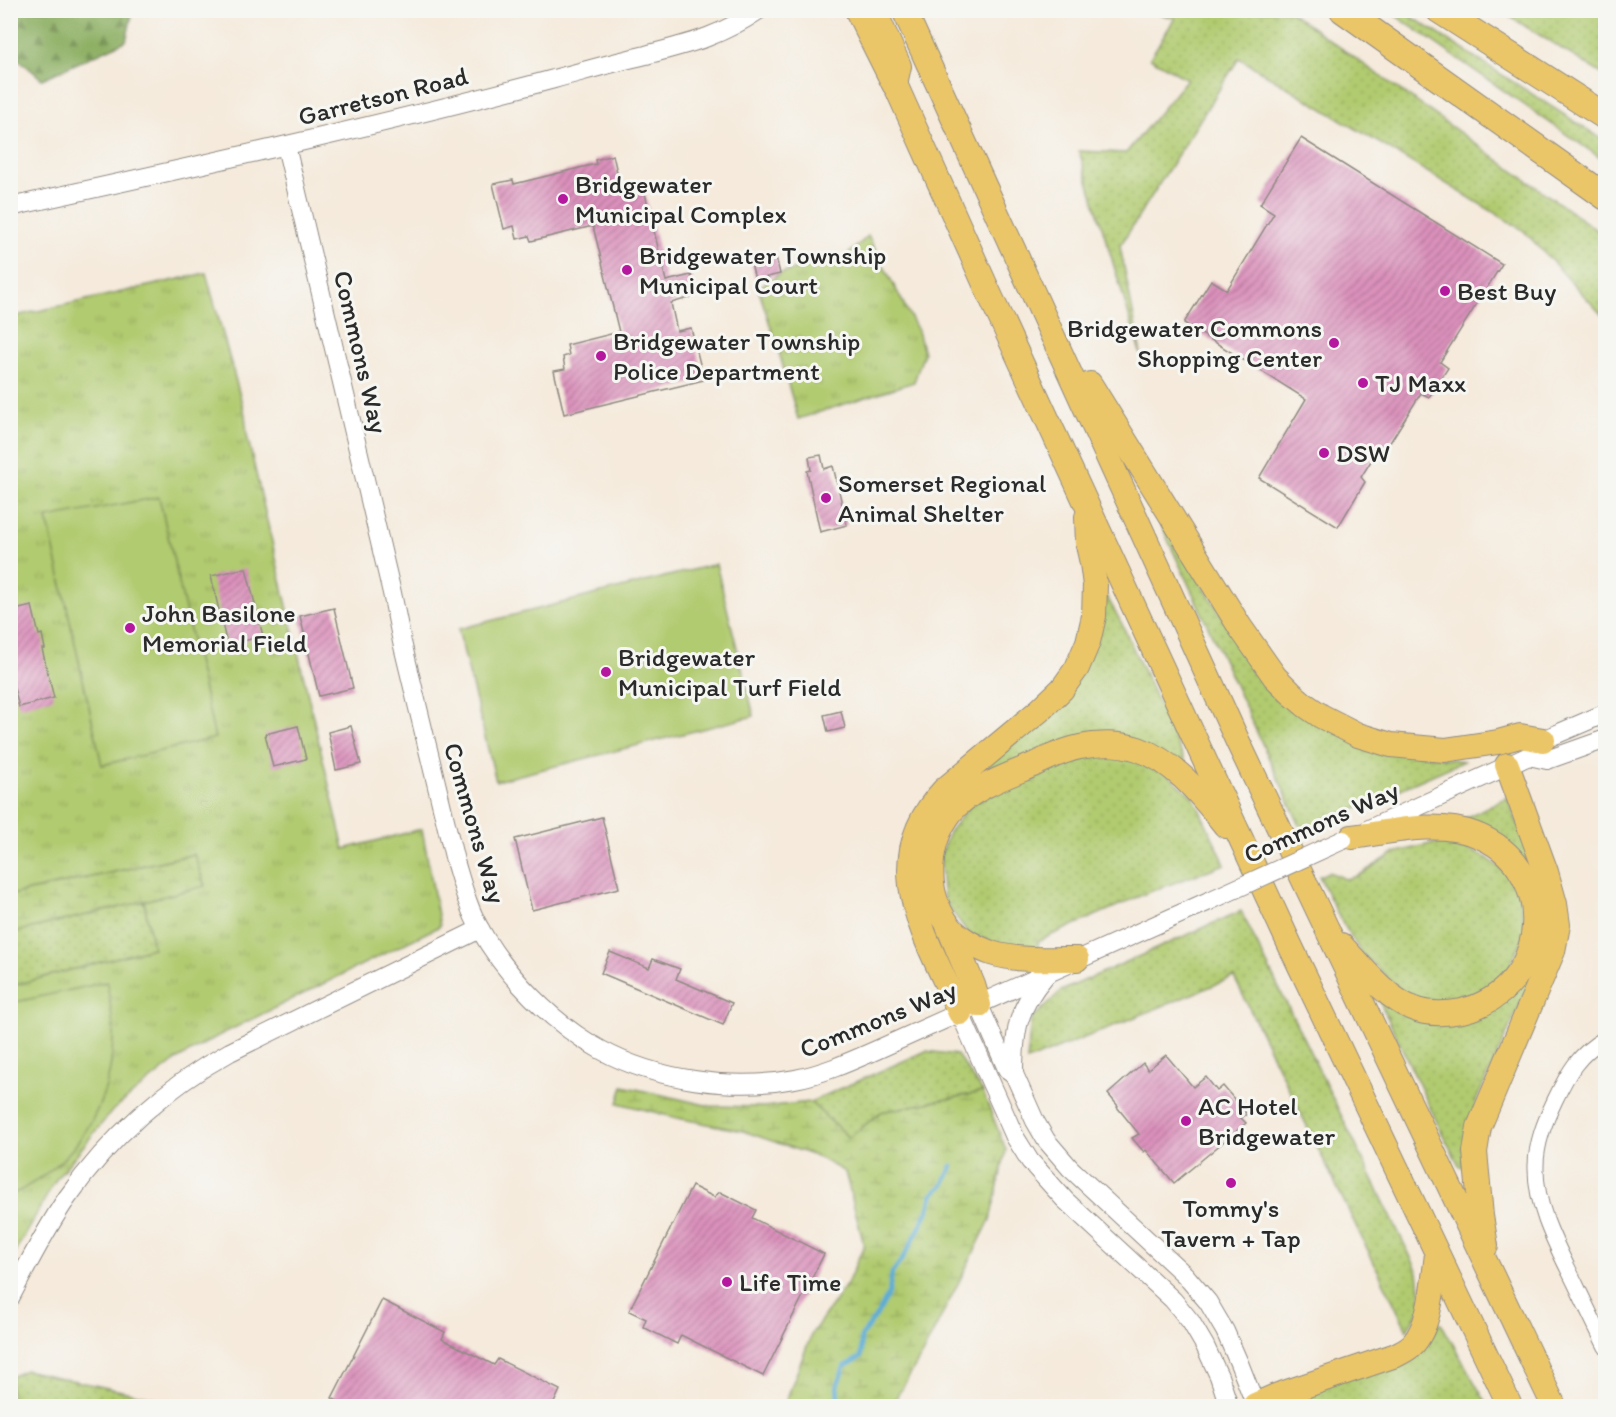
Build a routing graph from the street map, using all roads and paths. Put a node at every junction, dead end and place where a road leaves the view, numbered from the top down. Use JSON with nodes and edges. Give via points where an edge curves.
{"nodes":[{"id":1,"x":759,"y":10,"type":"edge"},
{"id":2,"x":858,"y":10,"type":"edge"},
{"id":3,"x":874,"y":10,"type":"edge"},
{"id":4,"x":904,"y":10,"type":"edge"},
{"id":5,"x":1342,"y":10,"type":"edge"},
{"id":6,"x":1439,"y":10,"type":"edge"},
{"id":7,"x":895,"y":84,"type":"junction"},
{"id":8,"x":1605,"y":117,"type":"edge"},
{"id":9,"x":286,"y":146,"type":"junction"},
{"id":10,"x":1605,"y":197,"type":"edge"},
{"id":11,"x":10,"y":207,"type":"edge"},
{"id":12,"x":1037,"y":302,"type":"junction"},
{"id":13,"x":1087,"y":505,"type":"junction"},
{"id":14,"x":1605,"y":712,"type":"edge"},
{"id":15,"x":1605,"y":738,"type":"edge"},
{"id":16,"x":1526,"y":754,"type":"junction"},
{"id":17,"x":1347,"y":838,"type":"junction"},
{"id":18,"x":1247,"y":853,"type":"junction"},
{"id":19,"x":947,"y":924,"type":"junction"},
{"id":20,"x":480,"y":929,"type":"junction"},
{"id":21,"x":1327,"y":932,"type":"junction"},
{"id":22,"x":1077,"y":960,"type":"junction"},
{"id":23,"x":1047,"y":973,"type":"junction"},
{"id":24,"x":970,"y":1009,"type":"junction"},
{"id":25,"x":1605,"y":1038,"type":"edge"},
{"id":26,"x":1014,"y":1074,"type":"junction"},
{"id":27,"x":1437,"y":1255,"type":"junction"},
{"id":28,"x":1491,"y":1275,"type":"junction"},
{"id":29,"x":10,"y":1298,"type":"edge"},
{"id":30,"x":1605,"y":1347,"type":"edge"},
{"id":31,"x":1256,"y":1406,"type":"edge"},
{"id":32,"x":1229,"y":1407,"type":"edge"},
{"id":33,"x":1510,"y":1407,"type":"edge"},
{"id":34,"x":1554,"y":1407,"type":"edge"}],
"edges":[{"from":1,"to":9,"type":"street","name":"Garretson Road","via":[[728,30],[680,47]]},
{"from":2,"to":7,"type":"highway"},
{"from":3,"to":7,"type":"highway","via":[[899,66]]},
{"from":4,"to":12,"type":"highway"},
{"from":5,"to":10,"type":"highway"},
{"from":6,"to":8,"type":"highway"},
{"from":7,"to":13,"type":"highway"},
{"from":9,"to":11,"type":"street","name":"Garretson Road"},
{"from":9,"to":20,"type":"street","name":"Commons Way","via":[[455,861],[465,897]]},
{"from":12,"to":16,"type":"highway","via":[[1240,627],[1291,693],[1321,716],[1358,735],[1391,745],[1445,750],[1520,736]]},
{"from":12,"to":21,"type":"highway"},
{"from":13,"to":18,"type":"highway"},
{"from":13,"to":24,"type":"highway","via":[[1094,616],[1077,669],[1040,710],[944,790],[925,814],[913,841],[909,859],[915,907],[928,942]]},
{"from":14,"to":16,"type":"street","name":"Commons Way"},
{"from":15,"to":16,"type":"street","name":"Commons Way","via":[[1547,760]]},
{"from":16,"to":17,"type":"street","name":"Commons Way"},
{"from":16,"to":28,"type":"highway","via":[[1557,925],[1554,951],[1479,1127],[1475,1152]]},
{"from":17,"to":21,"type":"highway","via":[[1438,828],[1474,834],[1488,841],[1511,860],[1530,890],[1535,915],[1533,943],[1515,979],[1491,1000],[1470,1009],[1427,1013],[1387,993]]},
{"from":17,"to":22,"type":"street","name":"Commons Way","bridge":true},
{"from":18,"to":19,"type":"highway","via":[[1195,789],[1167,765],[1137,749],[1118,745],[1078,747],[985,787],[963,800],[951,813],[936,842],[931,871],[936,901]]},
{"from":18,"to":27,"type":"highway"},
{"from":19,"to":22,"type":"highway","via":[[979,948],[1006,957]]},
{"from":19,"to":24,"type":"highway","via":[[973,985]]},
{"from":20,"to":24,"type":"street","name":"Commons Way","via":[[529,993],[584,1040],[635,1065],[704,1081],[760,1083],[814,1074]]},
{"from":20,"to":29,"type":"street","via":[[230,1052],[178,1085],[113,1142],[86,1174],[47,1230]]},
{"from":21,"to":28,"type":"highway"},
{"from":22,"to":23,"type":"street","name":"Commons Way"},
{"from":23,"to":24,"type":"street","name":"Commons Way"},
{"from":23,"to":26,"type":"street","via":[[1020,1015]]},
{"from":24,"to":26,"type":"street"},
{"from":24,"to":32,"type":"street","via":[[1015,1137],[1030,1161],[1185,1315],[1214,1361]]},
{"from":25,"to":30,"type":"street","via":[[1587,1050],[1566,1077],[1542,1131],[1536,1166],[1539,1196],[1550,1231]]},
{"from":26,"to":31,"type":"street","via":[[1035,1121],[1054,1150],[1185,1275],[1208,1302],[1225,1331]]},
{"from":27,"to":31,"type":"highway","via":[[1426,1319],[1412,1346]]},
{"from":27,"to":33,"type":"highway"},
{"from":28,"to":34,"type":"highway"}]}
